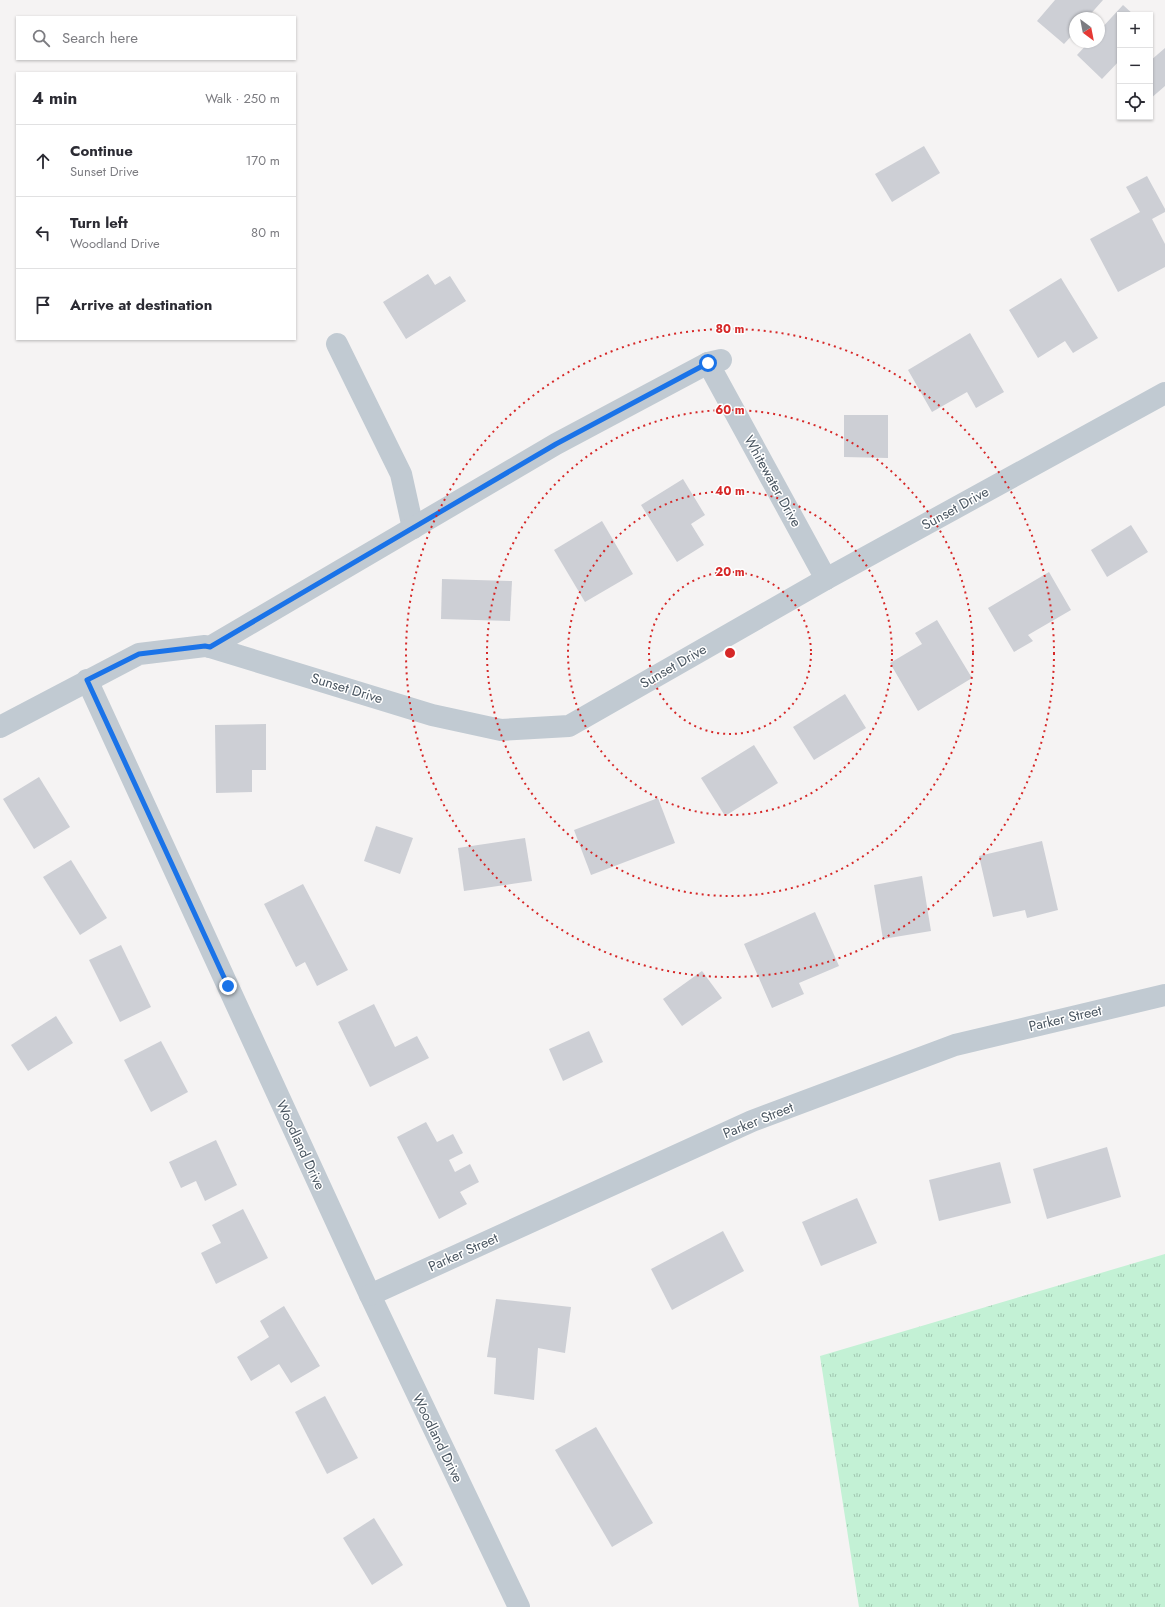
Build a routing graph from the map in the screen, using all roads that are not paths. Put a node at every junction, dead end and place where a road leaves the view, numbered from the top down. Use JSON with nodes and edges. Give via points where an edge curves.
{"nodes":[{"id":1,"x":337,"y":344,"type":"dead end"},
{"id":2,"x":715,"y":362,"type":"joint"},
{"id":3,"x":1165,"y":394,"type":"edge"},
{"id":4,"x":413,"y":528,"type":"junction"},
{"id":5,"x":826,"y":579,"type":"junction"},
{"id":6,"x":210,"y":647,"type":"junction"},
{"id":7,"x":87,"y":680,"type":"junction"},
{"id":8,"x":0,"y":727,"type":"edge"},
{"id":9,"x":1165,"y":995,"type":"edge"},
{"id":10,"x":370,"y":1295,"type":"junction"},
{"id":11,"x":519,"y":1607,"type":"edge"}],
"edges":[{"from":1,"to":4,"type":"street","via":[[400,474]]},
{"from":2,"to":4,"type":"street","name":"Sunset Drive","via":[[556,444]]},
{"from":2,"to":5,"type":"street","name":"Whitewater Drive"},
{"from":3,"to":5,"type":"street","name":"Sunset Drive"},
{"from":4,"to":6,"type":"street","name":"Sunset Drive"},
{"from":5,"to":6,"type":"street","name":"Sunset Drive","via":[[569,726],[501,730],[432,714]]},
{"from":6,"to":7,"type":"street","name":"Sunset Drive","via":[[139,654]]},
{"from":7,"to":8,"type":"street","name":"Sunset Drive"},
{"from":7,"to":10,"type":"street","name":"Woodland Drive"},
{"from":9,"to":10,"type":"street","name":"Parker Street","via":[[955,1044],[759,1118]]},
{"from":10,"to":11,"type":"street","name":"Woodland Drive"}]}
